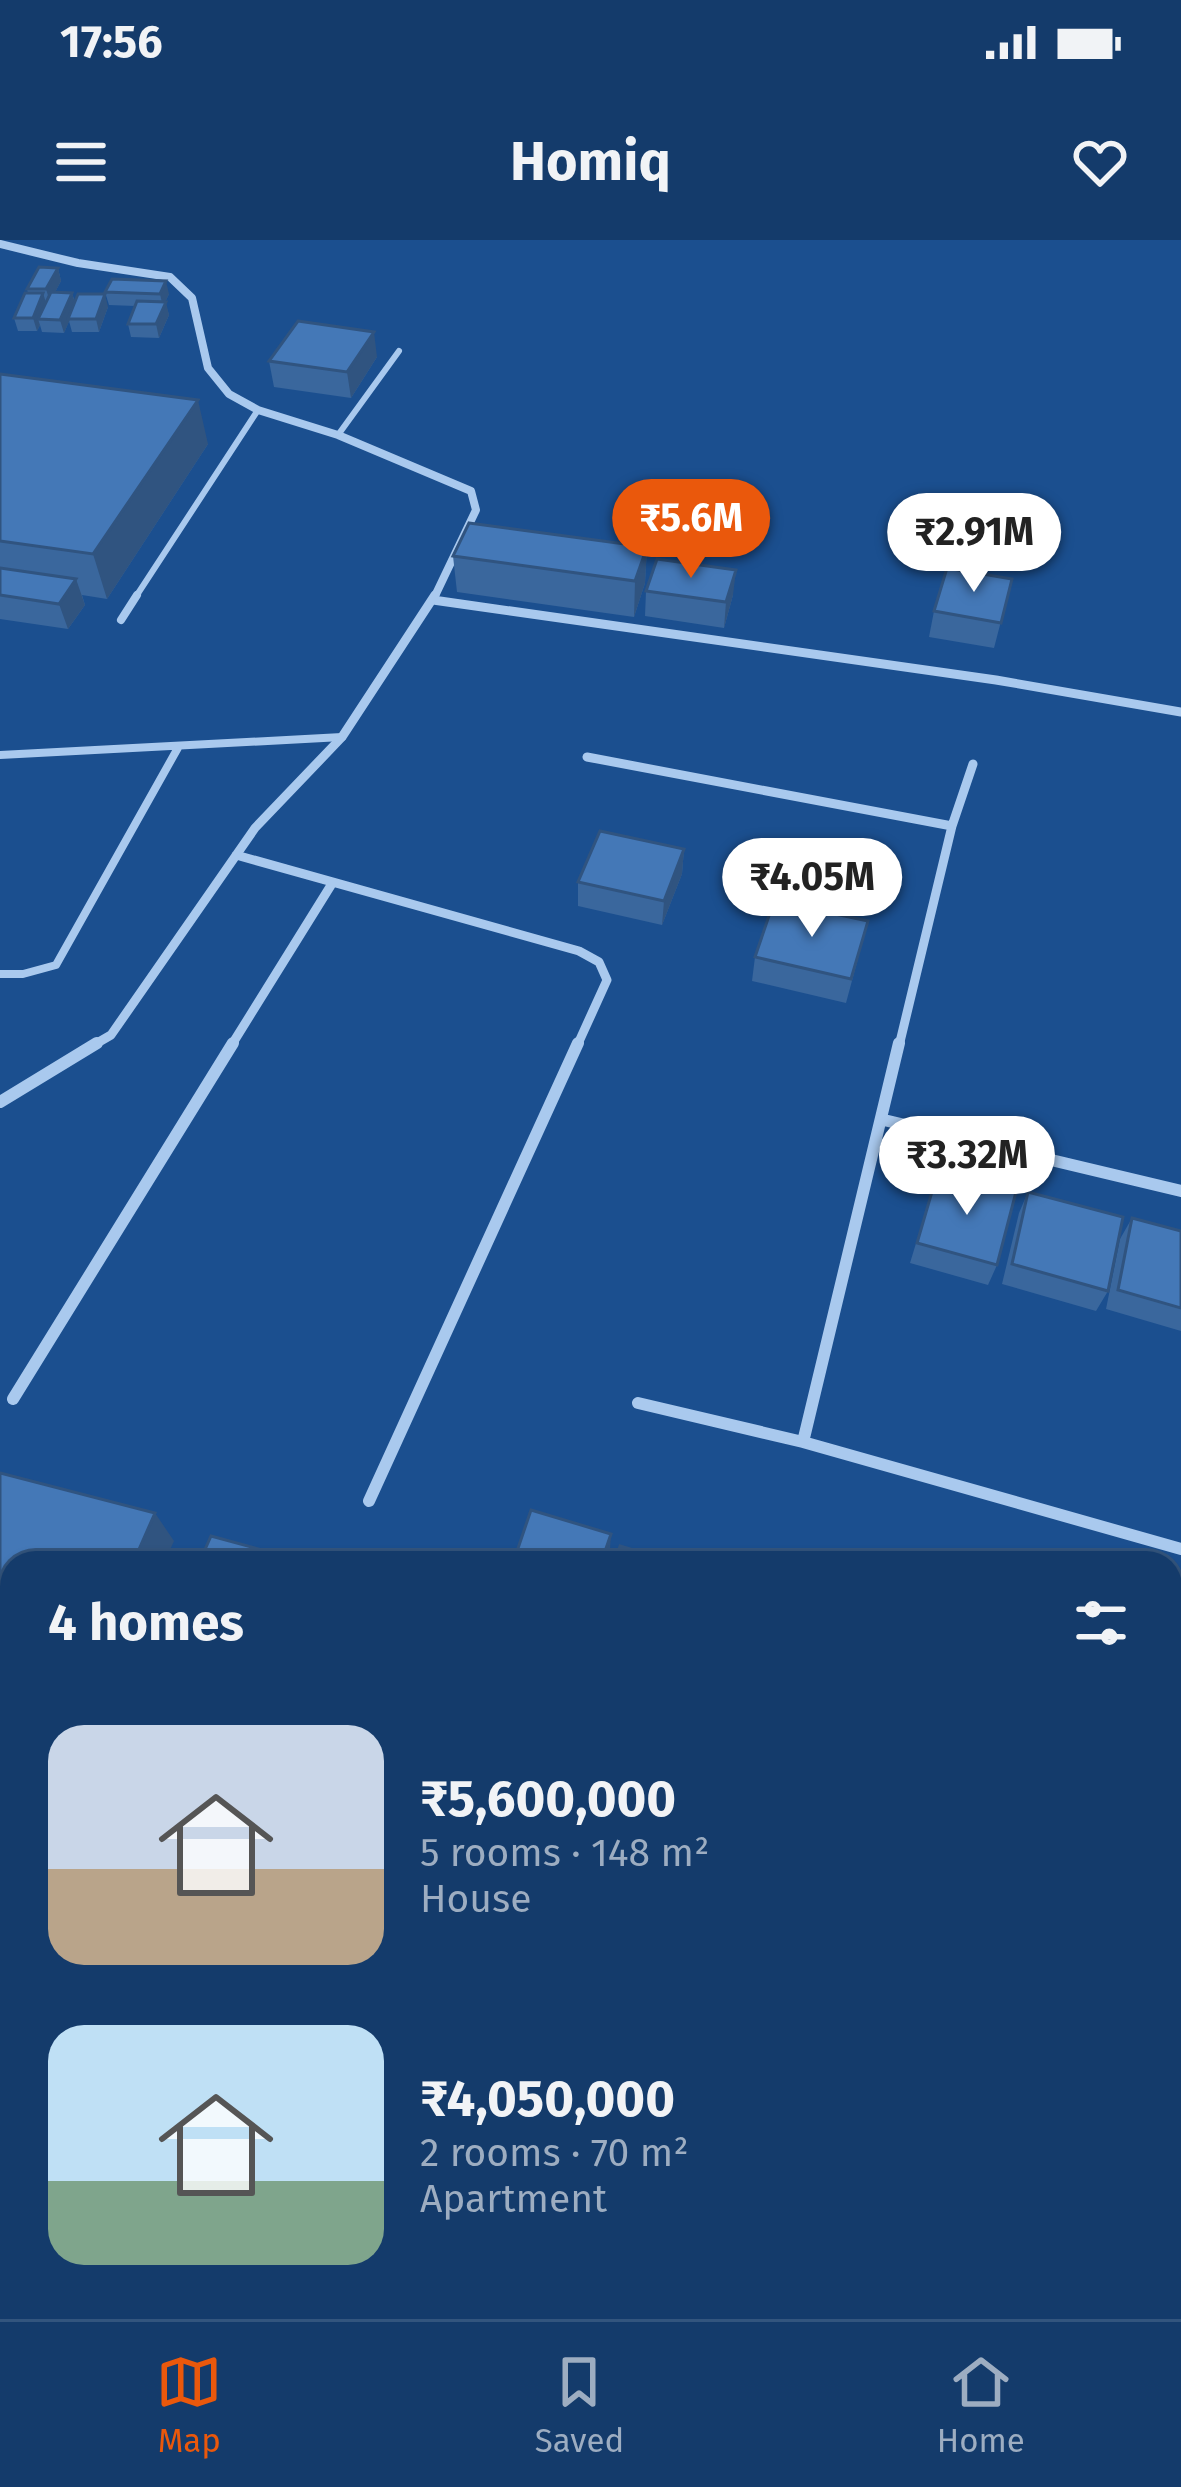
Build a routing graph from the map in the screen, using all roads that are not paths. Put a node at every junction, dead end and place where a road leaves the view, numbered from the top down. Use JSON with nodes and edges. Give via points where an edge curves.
{"nodes":[{"id":1,"x":0,"y":244,"type":"edge"},
{"id":2,"x":399,"y":351,"type":"dead end"},
{"id":3,"x":258,"y":410,"type":"junction"},
{"id":4,"x":338,"y":435,"type":"junction"},
{"id":5,"x":433,"y":600,"type":"junction"},
{"id":6,"x":121,"y":620,"type":"dead end"},
{"id":7,"x":1181,"y":712,"type":"edge"},
{"id":8,"x":342,"y":737,"type":"junction"},
{"id":9,"x":179,"y":746,"type":"junction"},
{"id":10,"x":0,"y":755,"type":"edge"},
{"id":11,"x":586,"y":757,"type":"dead end"},
{"id":12,"x":973,"y":764,"type":"dead end"},
{"id":13,"x":952,"y":826,"type":"junction"},
{"id":14,"x":236,"y":855,"type":"junction"},
{"id":15,"x":333,"y":882,"type":"junction"},
{"id":16,"x":0,"y":974,"type":"edge"},
{"id":17,"x":0,"y":1102,"type":"edge"},
{"id":18,"x":884,"y":1120,"type":"junction"},
{"id":19,"x":1181,"y":1191,"type":"edge"},
{"id":20,"x":13,"y":1399,"type":"dead end"},
{"id":21,"x":638,"y":1403,"type":"dead end"},
{"id":22,"x":803,"y":1442,"type":"junction"},
{"id":23,"x":369,"y":1501,"type":"dead end"},
{"id":24,"x":1181,"y":1549,"type":"edge"}],
"edges":[{"from":1,"to":3,"type":"street","via":[[170,277],[192,298],[208,368],[229,394]]},
{"from":2,"to":4,"type":"lane"},
{"from":3,"to":4,"type":"street"},
{"from":3,"to":6,"type":"lane"},
{"from":4,"to":5,"type":"street","via":[[471,491],[476,510]]},
{"from":5,"to":7,"type":"street"},
{"from":5,"to":8,"type":"street"},
{"from":8,"to":9,"type":"lane"},
{"from":8,"to":14,"type":"street"},
{"from":9,"to":10,"type":"lane"},
{"from":9,"to":16,"type":"lane","via":[[56,965]]},
{"from":11,"to":13,"type":"street"},
{"from":12,"to":13,"type":"street"},
{"from":13,"to":18,"type":"street"},
{"from":14,"to":15,"type":"street"},
{"from":14,"to":17,"type":"street","via":[[111,1035]]},
{"from":15,"to":20,"type":"street"},
{"from":15,"to":23,"type":"street","via":[[579,951],[599,962],[607,980]]},
{"from":18,"to":19,"type":"street"},
{"from":18,"to":22,"type":"street"},
{"from":21,"to":22,"type":"street"},
{"from":22,"to":24,"type":"street"}]}
